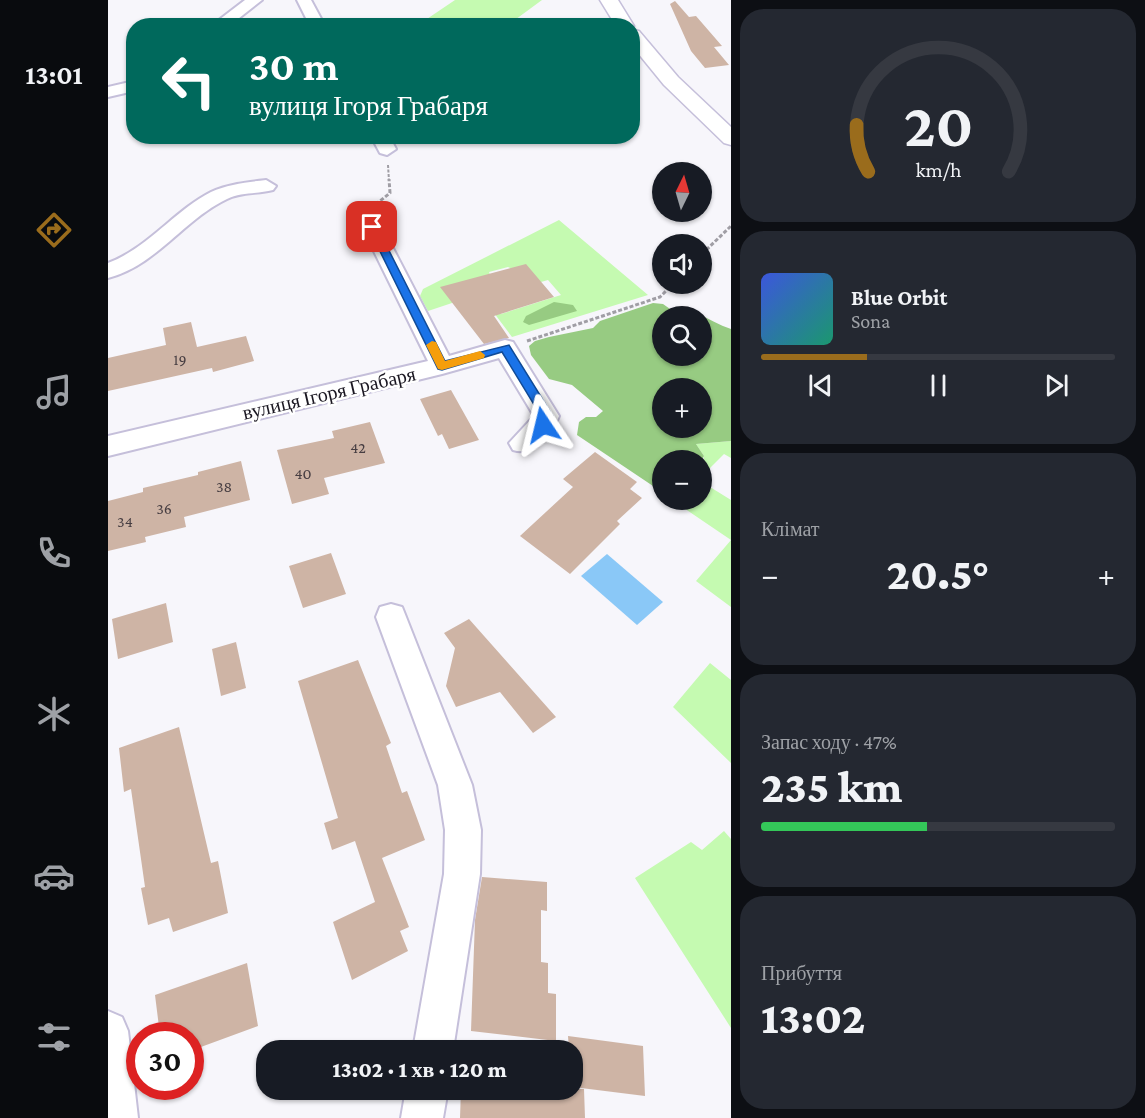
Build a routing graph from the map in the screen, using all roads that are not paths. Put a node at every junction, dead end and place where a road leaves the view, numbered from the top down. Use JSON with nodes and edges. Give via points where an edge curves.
{"nodes":[{"id":1,"x":255,"y":0,"type":"edge"},
{"id":2,"x":304,"y":0,"type":"edge"},
{"id":3,"x":609,"y":0,"type":"edge"},
{"id":4,"x":229,"y":18,"type":"edge"},
{"id":5,"x":314,"y":18,"type":"edge"},
{"id":6,"x":620,"y":18,"type":"edge"},
{"id":7,"x":640,"y":43,"type":"edge"},
{"id":8,"x":126,"y":88,"type":"edge"},
{"id":9,"x":108,"y":92,"type":"edge"},
{"id":10,"x":731,"y":139,"type":"edge"},
{"id":11,"x":266,"y":186,"type":"dead end"},
{"id":12,"x":372,"y":227,"type":"road end"},
{"id":13,"x":108,"y":271,"type":"edge"},
{"id":14,"x":442,"y":366,"type":"junction"},
{"id":15,"x":522,"y":443,"type":"dead end"},
{"id":16,"x":108,"y":446,"type":"edge"},
{"id":17,"x":391,"y":617,"type":"dead end"},
{"id":18,"x":108,"y":1031,"type":"edge"},
{"id":19,"x":435,"y":1040,"type":"edge"},
{"id":20,"x":425,"y":1100,"type":"edge"},
{"id":21,"x":117,"y":1118,"type":"edge"},
{"id":22,"x":422,"y":1118,"type":"edge"}],
"edges":[{"from":1,"to":4,"type":"street"},
{"from":2,"to":5,"type":"street"},
{"from":3,"to":6,"type":"street"},
{"from":7,"to":10,"type":"street","via":[[671,81]]},
{"from":8,"to":9,"type":"street"},
{"from":11,"to":13,"type":"street","via":[[219,195],[129,262]]},
{"from":12,"to":14,"type":"street"},
{"from":14,"to":15,"type":"street","name":"вулиця Ігоря Грабаря","via":[[505,348],[547,416],[543,425]]},
{"from":14,"to":16,"type":"street","name":"вулиця Ігоря Грабаря"},
{"from":17,"to":19,"type":"street","via":[[455,785],[463,830],[462,874]]},
{"from":18,"to":21,"type":"street"},
{"from":20,"to":22,"type":"street"}]}
